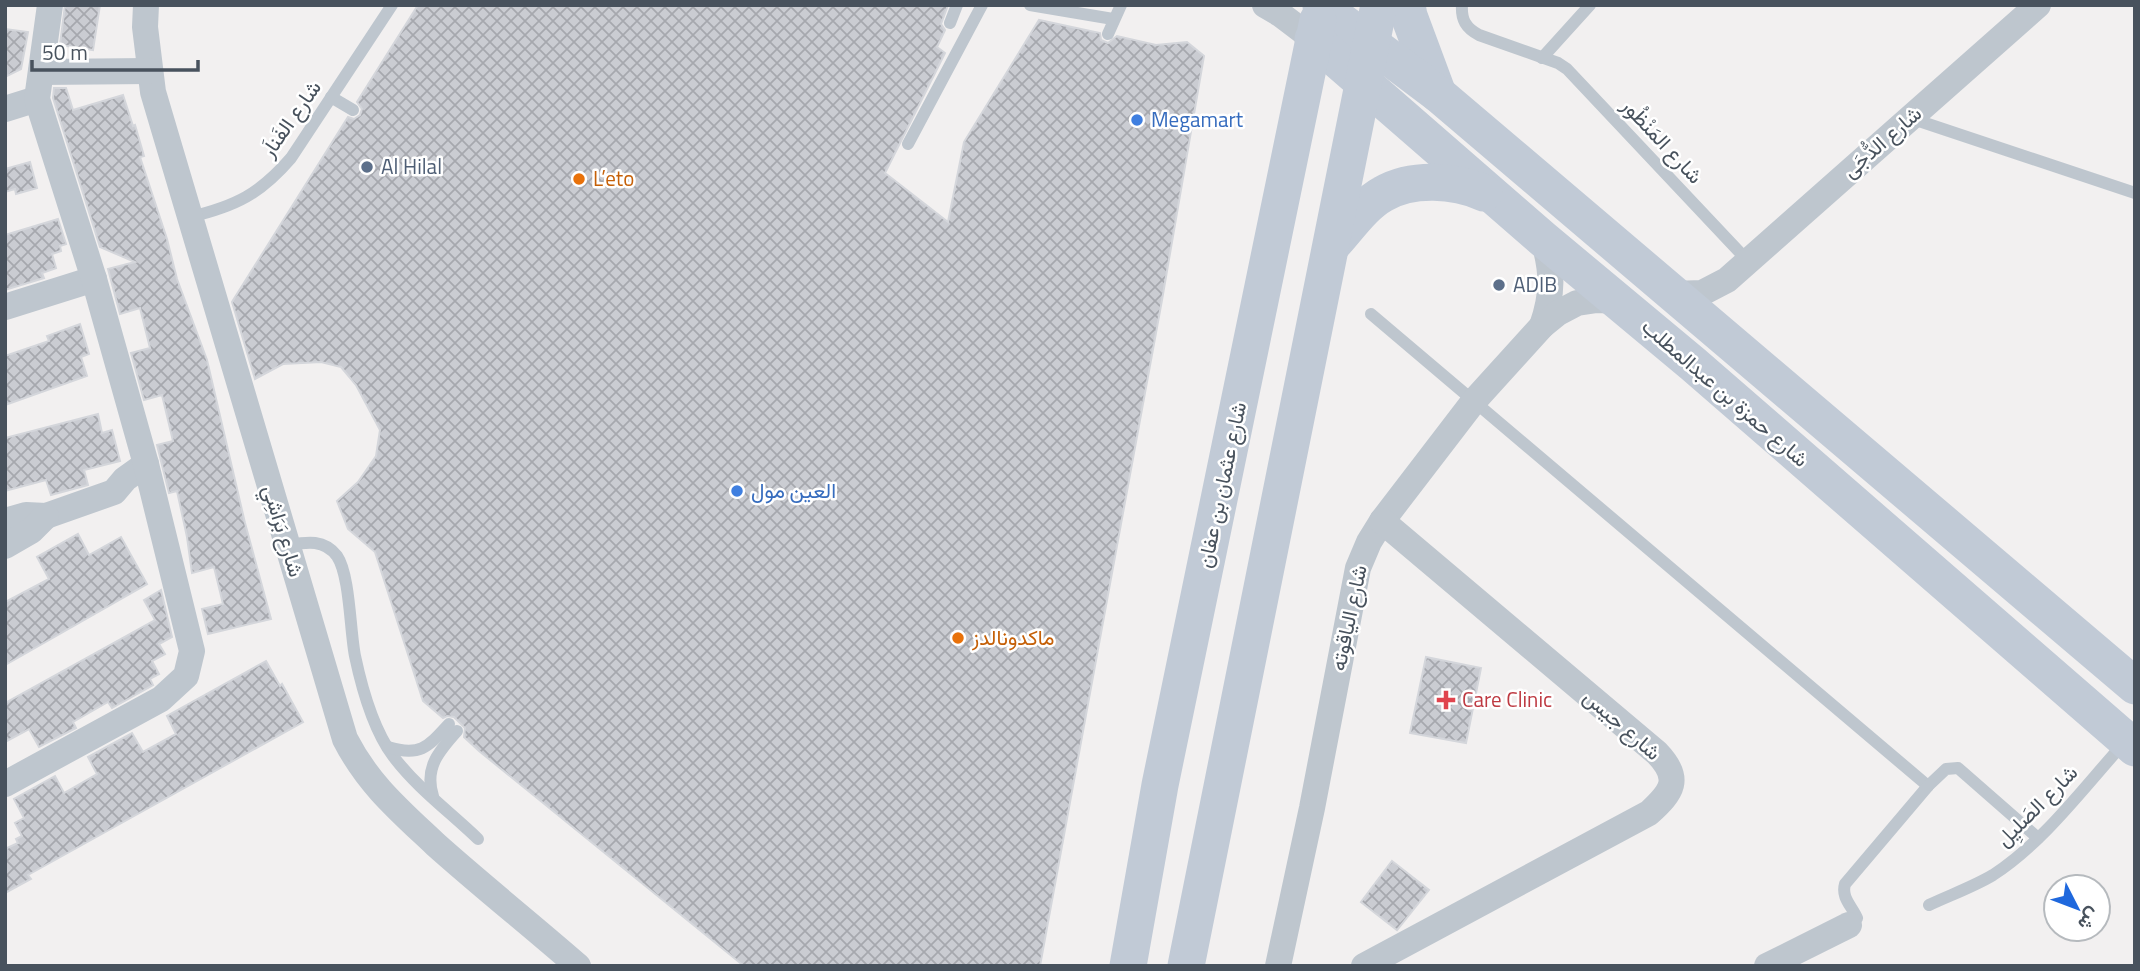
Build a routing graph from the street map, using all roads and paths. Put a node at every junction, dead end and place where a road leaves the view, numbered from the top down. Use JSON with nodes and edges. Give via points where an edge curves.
{"nodes":[{"id":1,"x":50,"y":5,"type":"edge"},
{"id":2,"x":146,"y":5,"type":"edge"},
{"id":3,"x":393,"y":5,"type":"edge"},
{"id":4,"x":957,"y":5,"type":"edge"},
{"id":5,"x":982,"y":5,"type":"edge"},
{"id":6,"x":1030,"y":5,"type":"edge"},
{"id":7,"x":1121,"y":5,"type":"edge"},
{"id":8,"x":1265,"y":5,"type":"edge"},
{"id":9,"x":1462,"y":5,"type":"edge"},
{"id":10,"x":1590,"y":5,"type":"edge"},
{"id":11,"x":2038,"y":5,"type":"edge"},
{"id":12,"x":1351,"y":15,"type":"edge"},
{"id":13,"x":1113,"y":19,"type":"junction"},
{"id":14,"x":950,"y":23,"type":"dead end"},
{"id":15,"x":1108,"y":34,"type":"dead end"},
{"id":16,"x":1542,"y":58,"type":"junction"},
{"id":17,"x":149,"y":71,"type":"junction"},
{"id":18,"x":41,"y":72,"type":"junction"},
{"id":19,"x":1362,"y":82,"type":"junction"},
{"id":20,"x":1438,"y":94,"type":"junction"},
{"id":21,"x":331,"y":97,"type":"junction"},
{"id":22,"x":37,"y":99,"type":"junction"},
{"id":23,"x":5,"y":109,"type":"edge"},
{"id":24,"x":353,"y":110,"type":"dead end"},
{"id":25,"x":1910,"y":118,"type":"junction"},
{"id":26,"x":908,"y":144,"type":"dead end"},
{"id":27,"x":2135,"y":193,"type":"edge"},
{"id":28,"x":1494,"y":197,"type":"junction"},
{"id":29,"x":190,"y":218,"type":"junction"},
{"id":30,"x":1543,"y":239,"type":"junction"},
{"id":31,"x":1332,"y":245,"type":"junction"},
{"id":32,"x":1747,"y":260,"type":"junction"},
{"id":33,"x":94,"y":279,"type":"junction"},
{"id":34,"x":1727,"y":280,"type":"junction"},
{"id":35,"x":1673,"y":294,"type":"junction"},
{"id":36,"x":1618,"y":301,"type":"junction"},
{"id":37,"x":5,"y":307,"type":"edge"},
{"id":38,"x":1371,"y":314,"type":"dead end"},
{"id":39,"x":1542,"y":326,"type":"junction"},
{"id":40,"x":1724,"y":337,"type":"junction"},
{"id":41,"x":1474,"y":401,"type":"junction"},
{"id":42,"x":146,"y":464,"type":"junction"},
{"id":43,"x":114,"y":492,"type":"junction"},
{"id":44,"x":154,"y":497,"type":"junction"},
{"id":45,"x":46,"y":516,"type":"junction"},
{"id":46,"x":5,"y":520,"type":"edge"},
{"id":47,"x":1382,"y":521,"type":"junction"},
{"id":48,"x":289,"y":545,"type":"junction"},
{"id":49,"x":5,"y":546,"type":"edge"},
{"id":50,"x":2135,"y":686,"type":"edge"},
{"id":51,"x":2132,"y":739,"type":"edge"},
{"id":52,"x":388,"y":747,"type":"junction"},
{"id":53,"x":5,"y":784,"type":"edge"},
{"id":54,"x":1928,"y":786,"type":"junction"},
{"id":55,"x":433,"y":797,"type":"junction"},
{"id":56,"x":2038,"y":838,"type":"junction"},
{"id":57,"x":478,"y":839,"type":"dead end"},
{"id":58,"x":1929,"y":905,"type":"dead end"},
{"id":59,"x":1849,"y":925,"type":"joint"},
{"id":60,"x":579,"y":966,"type":"edge"},
{"id":61,"x":1128,"y":966,"type":"edge"},
{"id":62,"x":1186,"y":966,"type":"edge"},
{"id":63,"x":1278,"y":966,"type":"edge"},
{"id":64,"x":1364,"y":966,"type":"edge"},
{"id":65,"x":1768,"y":966,"type":"edge"}],
"edges":[{"from":1,"to":18,"type":"street"},
{"from":2,"to":17,"type":"street","name":"شارع بَرَاشِي"},
{"from":3,"to":21,"type":"lane","name":"شارع الفَناَر"},
{"from":4,"to":14,"type":"lane"},
{"from":5,"to":26,"type":"lane"},
{"from":6,"to":13,"type":"lane"},
{"from":7,"to":13,"type":"lane"},
{"from":8,"to":12,"type":"street","via":[[1280,14]]},
{"from":9,"to":16,"type":"lane","name":"شارع المَنْظُور","via":[[1468,29]]},
{"from":10,"to":16,"type":"lane"},
{"from":11,"to":25,"type":"street","name":"شارع الدُّجَى"},
{"from":12,"to":19,"type":"main road","name":"شارع حمزة بن عبدالمطلب"},
{"from":12,"to":19,"type":"main road"},
{"from":12,"to":20,"type":"main road","name":"شارع حمزة بن عبدالمطلب"},
{"from":12,"to":20,"type":"main road","via":[[1409,16]]},
{"from":12,"to":61,"type":"main road","name":"شارع عثمان بن عفان","via":[[1163,771]]},
{"from":13,"to":15,"type":"lane"},
{"from":16,"to":32,"type":"lane","name":"شارع المَنْظُور","via":[[1558,63],[1575,77]]},
{"from":17,"to":18,"type":"street"},
{"from":17,"to":29,"type":"street","name":"شارع بَرَاشِي"},
{"from":18,"to":22,"type":"street"},
{"from":19,"to":28,"type":"main road","name":"شارع حمزة بن عبدالمطلب"},
{"from":19,"to":31,"type":"main road"},
{"from":20,"to":35,"type":"main road","name":"شارع حمزة بن عبدالمطلب"},
{"from":21,"to":24,"type":"lane"},
{"from":21,"to":29,"type":"lane","name":"شارع الفَناَر","via":[[276,175],[251,195]]},
{"from":22,"to":23,"type":"street"},
{"from":22,"to":33,"type":"street"},
{"from":25,"to":27,"type":"lane"},
{"from":25,"to":32,"type":"street","name":"شارع الدُّجَى"},
{"from":28,"to":30,"type":"main road","name":"شارع حمزة بن عبدالمطلب"},
{"from":28,"to":31,"type":"main road","via":[[1447,181],[1413,184],[1384,193]]},
{"from":29,"to":48,"type":"street","name":"شارع بَرَاشِي"},
{"from":30,"to":36,"type":"main road","name":"شارع حمزة بن عبدالمطلب"},
{"from":30,"to":39,"type":"street","name":"شارع الياقوته","via":[[1552,283]]},
{"from":31,"to":62,"type":"main road"},
{"from":32,"to":34,"type":"street","name":"شارع الدُّجَى"},
{"from":33,"to":37,"type":"street"},
{"from":33,"to":42,"type":"street"},
{"from":34,"to":35,"type":"street","name":"شارع الدُّجَى","via":[[1702,293]]},
{"from":34,"to":40,"type":"street","via":[[1718,308]]},
{"from":35,"to":40,"type":"main road","name":"شارع حمزة بن عبدالمطلب"},
{"from":36,"to":39,"type":"street","name":"شارع الياقوته","via":[[1577,303]]},
{"from":36,"to":51,"type":"main road","name":"شارع حمزة بن عبدالمطلب","via":[[2061,685]]},
{"from":38,"to":41,"type":"lane"},
{"from":39,"to":41,"type":"street","name":"شارع الياقوته"},
{"from":40,"to":50,"type":"main road","name":"شارع حمزة بن عبدالمطلب"},
{"from":41,"to":47,"type":"street","name":"شارع الياقوته"},
{"from":41,"to":54,"type":"lane"},
{"from":42,"to":43,"type":"street"},
{"from":42,"to":44,"type":"street"},
{"from":43,"to":44,"type":"street"},
{"from":43,"to":45,"type":"street"},
{"from":44,"to":53,"type":"street","via":[[192,651],[186,676],[161,699]]},
{"from":45,"to":46,"type":"street"},
{"from":45,"to":49,"type":"street"},
{"from":47,"to":63,"type":"street","name":"شارع الياقوته","via":[[1358,568]]},
{"from":47,"to":64,"type":"street","name":"شارع جيس","via":[[1657,753],[1671,771],[1672,784],[1649,813]]},
{"from":48,"to":52,"type":"lane","via":[[311,541],[327,546],[340,562],[358,670]]},
{"from":48,"to":60,"type":"street","name":"شارع بَرَاشِي","via":[[334,708],[356,760],[383,796]]},
{"from":51,"to":56,"type":"lane","name":"شارع الصَليِل"},
{"from":52,"to":55,"type":"lane","via":[[411,778]]},
{"from":52,"to":55,"type":"lane","via":[[421,750],[453,728],[433,761],[429,778]]},
{"from":54,"to":56,"type":"lane","via":[[1946,769],[1958,768]]},
{"from":54,"to":59,"type":"lane","via":[[1845,884],[1845,899],[1857,918]]},
{"from":55,"to":57,"type":"lane"},
{"from":56,"to":58,"type":"lane","name":"شارع الصَليِل","via":[[1992,875]]},
{"from":59,"to":65,"type":"street"}]}
